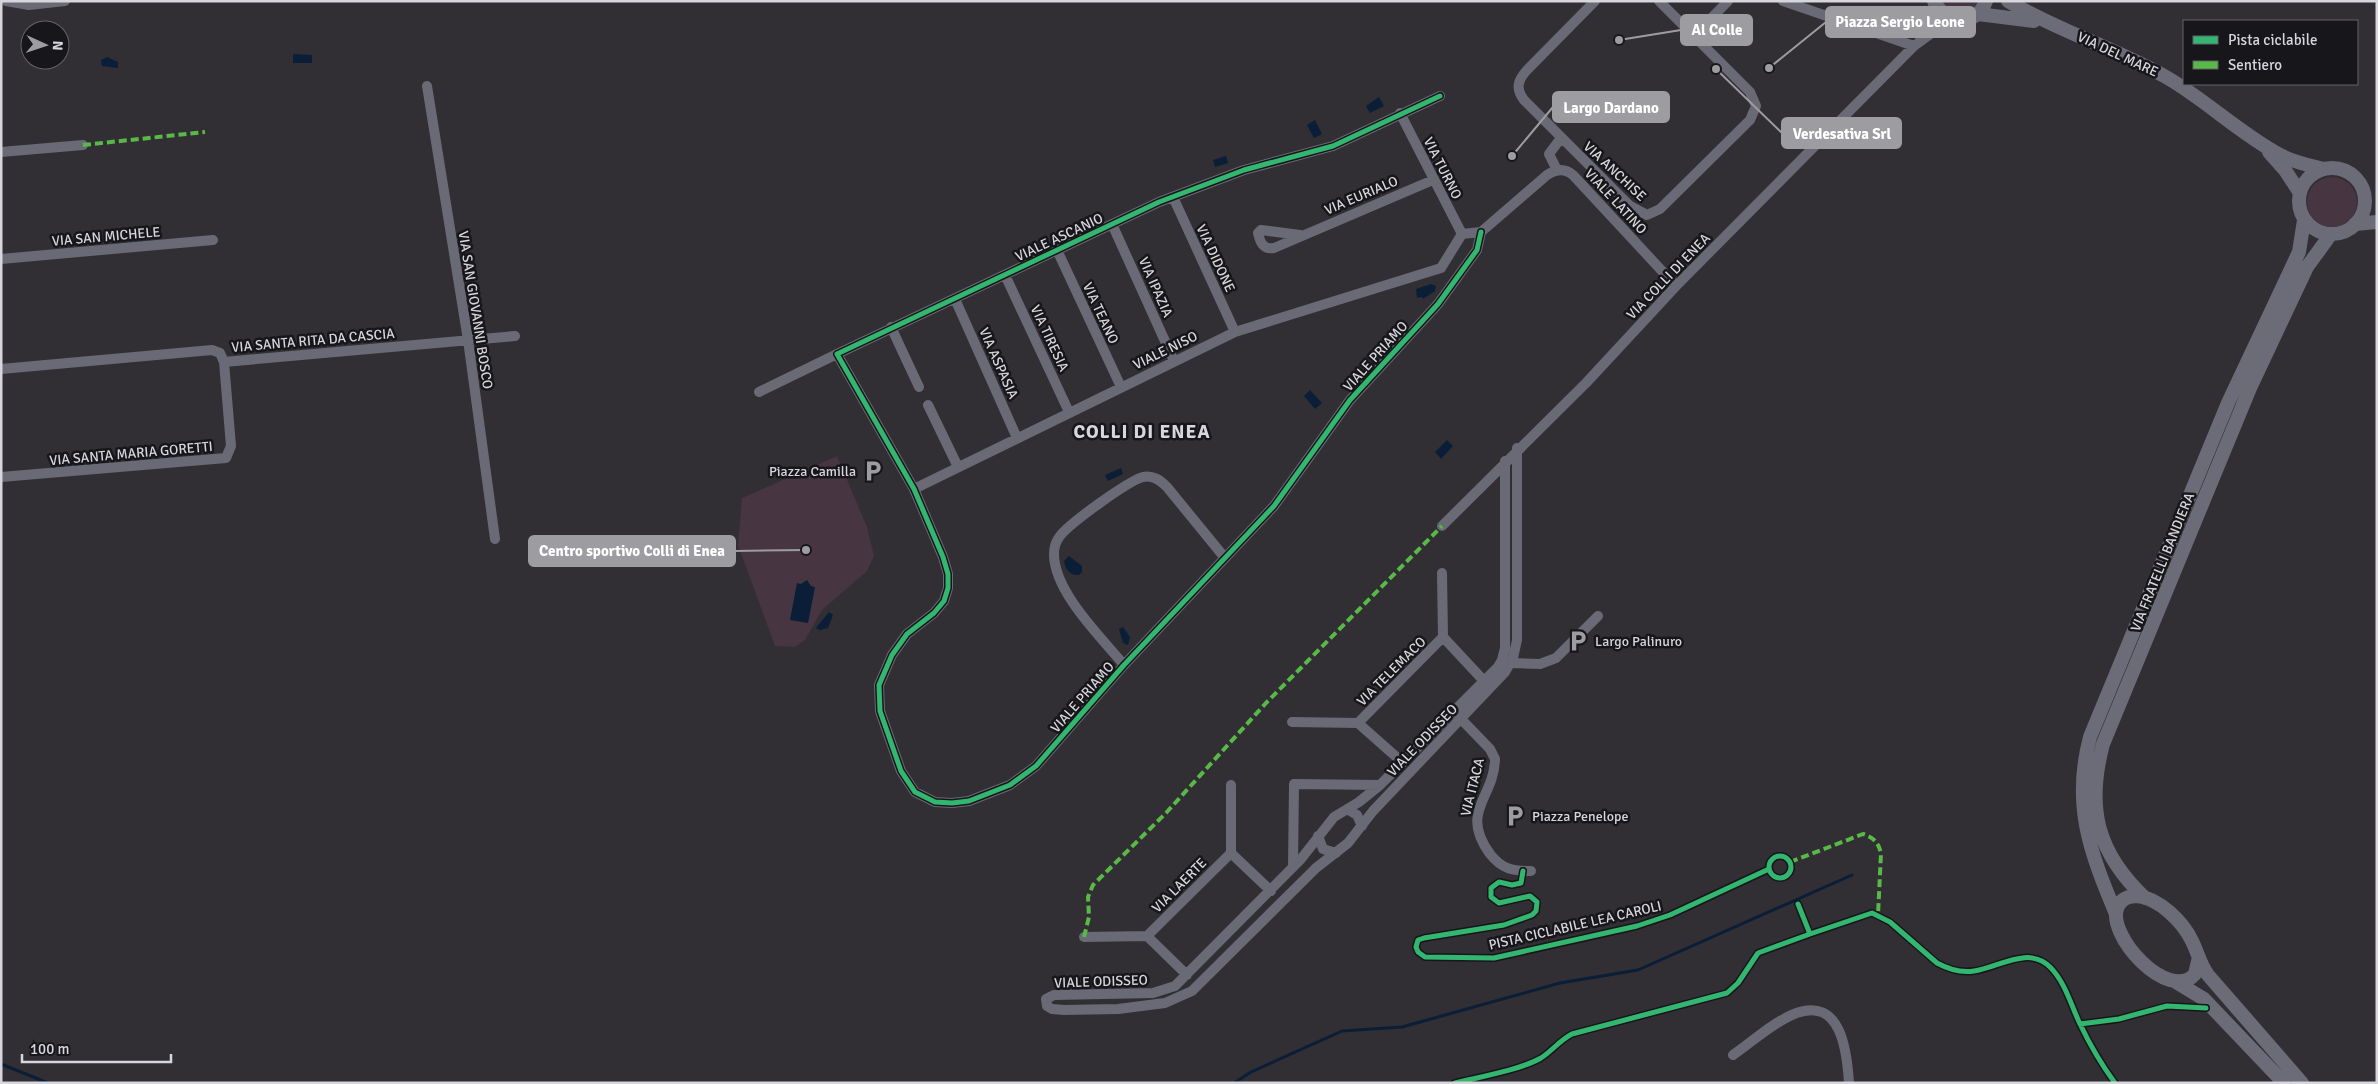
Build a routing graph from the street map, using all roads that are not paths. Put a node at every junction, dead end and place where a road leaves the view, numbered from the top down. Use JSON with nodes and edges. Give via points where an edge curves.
{"nodes":[{"id":1,"x":6,"y":1,"type":"edge"},
{"id":2,"x":65,"y":1,"type":"edge"},
{"id":3,"x":1595,"y":1,"type":"edge"},
{"id":4,"x":1660,"y":1,"type":"edge"},
{"id":5,"x":1728,"y":1,"type":"edge"},
{"id":6,"x":1783,"y":1,"type":"edge"},
{"id":7,"x":1986,"y":1,"type":"edge"},
{"id":8,"x":2008,"y":1,"type":"edge"},
{"id":9,"x":1934,"y":2,"type":"edge"},
{"id":10,"x":1978,"y":14,"type":"junction"},
{"id":11,"x":1956,"y":20,"type":"junction"},
{"id":12,"x":2044,"y":22,"type":"junction"},
{"id":13,"x":1695,"y":35,"type":"junction"},
{"id":14,"x":1914,"y":46,"type":"junction"},
{"id":15,"x":427,"y":86,"type":"dead end"},
{"id":16,"x":1440,"y":96,"type":"dead end"},
{"id":17,"x":1400,"y":114,"type":"junction"},
{"id":18,"x":1561,"y":138,"type":"junction"},
{"id":19,"x":2262,"y":144,"type":"junction"},
{"id":20,"x":83,"y":145,"type":"dead end"},
{"id":21,"x":1,"y":152,"type":"edge"},
{"id":22,"x":2323,"y":169,"type":"junction"},
{"id":23,"x":1557,"y":170,"type":"junction"},
{"id":24,"x":1433,"y":180,"type":"junction"},
{"id":25,"x":2362,"y":189,"type":"junction"},
{"id":26,"x":2300,"y":193,"type":"junction"},
{"id":27,"x":1172,"y":197,"type":"junction"},
{"id":28,"x":2377,"y":198,"type":"edge"},
{"id":29,"x":2304,"y":220,"type":"junction"},
{"id":30,"x":2377,"y":222,"type":"edge"},
{"id":31,"x":1112,"y":224,"type":"junction"},
{"id":32,"x":2356,"y":224,"type":"junction"},
{"id":33,"x":1482,"y":232,"type":"junction"},
{"id":34,"x":1462,"y":234,"type":"junction"},
{"id":35,"x":2331,"y":234,"type":"junction"},
{"id":36,"x":1300,"y":236,"type":"dead end"},
{"id":37,"x":213,"y":240,"type":"dead end"},
{"id":38,"x":1057,"y":250,"type":"junction"},
{"id":39,"x":1,"y":259,"type":"edge"},
{"id":40,"x":1441,"y":268,"type":"junction"},
{"id":41,"x":1005,"y":275,"type":"junction"},
{"id":42,"x":1454,"y":281,"type":"junction"},
{"id":43,"x":1676,"y":286,"type":"junction"},
{"id":44,"x":955,"y":299,"type":"junction"},
{"id":45,"x":891,"y":327,"type":"junction"},
{"id":46,"x":1235,"y":332,"type":"junction"},
{"id":47,"x":514,"y":336,"type":"dead end"},
{"id":48,"x":468,"y":340,"type":"junction"},
{"id":49,"x":837,"y":354,"type":"junction"},
{"id":50,"x":1174,"y":361,"type":"junction"},
{"id":51,"x":224,"y":362,"type":"junction"},
{"id":52,"x":1,"y":369,"type":"edge"},
{"id":53,"x":919,"y":387,"type":"dead end"},
{"id":54,"x":1121,"y":387,"type":"junction"},
{"id":55,"x":759,"y":392,"type":"dead end"},
{"id":56,"x":928,"y":405,"type":"dead end"},
{"id":57,"x":1070,"y":412,"type":"junction"},
{"id":58,"x":1017,"y":438,"type":"junction"},
{"id":59,"x":1518,"y":448,"type":"junction"},
{"id":60,"x":1504,"y":461,"type":"junction"},
{"id":61,"x":958,"y":467,"type":"junction"},
{"id":62,"x":1,"y":477,"type":"edge"},
{"id":63,"x":914,"y":489,"type":"junction"},
{"id":64,"x":1442,"y":526,"type":"dead end"},
{"id":65,"x":495,"y":539,"type":"dead end"},
{"id":66,"x":1225,"y":558,"type":"junction"},
{"id":67,"x":1442,"y":573,"type":"dead end"},
{"id":68,"x":1518,"y":601,"type":"junction"},
{"id":69,"x":1505,"y":602,"type":"junction"},
{"id":70,"x":1598,"y":616,"type":"dead end"},
{"id":71,"x":1443,"y":637,"type":"junction"},
{"id":72,"x":1511,"y":663,"type":"junction"},
{"id":73,"x":1124,"y":665,"type":"junction"},
{"id":74,"x":1484,"y":681,"type":"junction"},
{"id":75,"x":1461,"y":719,"type":"junction"},
{"id":76,"x":1292,"y":722,"type":"dead end"},
{"id":77,"x":1358,"y":723,"type":"junction"},
{"id":78,"x":1402,"y":762,"type":"junction"},
{"id":79,"x":1231,"y":785,"type":"dead end"},
{"id":80,"x":1380,"y":785,"type":"junction"},
{"id":81,"x":1347,"y":809,"type":"junction"},
{"id":82,"x":1362,"y":826,"type":"junction"},
{"id":83,"x":1318,"y":836,"type":"junction"},
{"id":84,"x":1231,"y":853,"type":"junction"},
{"id":85,"x":1336,"y":853,"type":"junction"},
{"id":86,"x":1293,"y":867,"type":"junction"},
{"id":87,"x":1531,"y":870,"type":"dead end"},
{"id":88,"x":1271,"y":891,"type":"junction"},
{"id":89,"x":2145,"y":898,"type":"junction"},
{"id":90,"x":1250,"y":912,"type":"junction"},
{"id":91,"x":2116,"y":914,"type":"junction"},
{"id":92,"x":1261,"y":922,"type":"junction"},
{"id":93,"x":1146,"y":936,"type":"junction"},
{"id":94,"x":1084,"y":937,"type":"dead end"},
{"id":95,"x":2198,"y":961,"type":"junction"},
{"id":96,"x":1187,"y":975,"type":"junction"},
{"id":97,"x":2176,"y":982,"type":"junction"},
{"id":98,"x":1733,"y":1055,"type":"dead end"},
{"id":99,"x":1849,"y":1083,"type":"edge"},
{"id":100,"x":2284,"y":1083,"type":"edge"},
{"id":101,"x":2302,"y":1083,"type":"edge"}],
"edges":[{"from":1,"to":2,"type":"street","via":[[29,5]]},
{"from":3,"to":18,"type":"street","name":"VIA ANCHISE","via":[[1519,81],[1521,96]]},
{"from":4,"to":13,"type":"street","name":"VIA ANCHISE"},
{"from":5,"to":13,"type":"street"},
{"from":6,"to":14,"type":"street"},
{"from":7,"to":10,"type":"street"},
{"from":8,"to":12,"type":"street","name":"VIA DEL MARE"},
{"from":9,"to":11,"type":"street","via":[[1943,15]]},
{"from":9,"to":14,"type":"street","name":"VIA COLLI DI ENEA","via":[[1931,22]]},
{"from":10,"to":11,"type":"street"},
{"from":10,"to":12,"type":"street","name":"VIA DEL MARE"},
{"from":11,"to":14,"type":"street","name":"VIA COLLI DI ENEA"},
{"from":12,"to":19,"type":"street","name":"VIA DEL MARE","via":[[2106,47],[2162,75],[2196,95]]},
{"from":13,"to":18,"type":"street","name":"VIA ANCHISE","via":[[1750,92],[1756,109],[1750,120],[1658,211],[1647,215],[1634,209]]},
{"from":14,"to":43,"type":"street","name":"VIA COLLI DI ENEA"},
{"from":15,"to":48,"type":"street","name":"VIA SAN GIOVANNI BOSCO"},
{"from":16,"to":17,"type":"street","name":"VIALE ASCANIO"},
{"from":17,"to":24,"type":"street","name":"VIA TURNO"},
{"from":17,"to":27,"type":"street","name":"VIALE ASCANIO","via":[[1324,150],[1250,168]]},
{"from":18,"to":23,"type":"street","via":[[1549,154]]},
{"from":19,"to":22,"type":"street","name":"VIA DEL MARE","via":[[2292,160]]},
{"from":19,"to":26,"type":"street","name":"VIA DEL MARE"},
{"from":20,"to":21,"type":"street"},
{"from":22,"to":25,"type":"street","via":[[2333,168],[2351,174]]},
{"from":22,"to":26,"type":"street","via":[[2308,178]]},
{"from":23,"to":33,"type":"street"},
{"from":23,"to":43,"type":"street","name":"VIALE LATINO","via":[[1565,170],[1572,175]]},
{"from":24,"to":34,"type":"street","name":"VIA TURNO"},
{"from":24,"to":36,"type":"street","name":"VIA EURIALO"},
{"from":25,"to":28,"type":"street"},
{"from":25,"to":32,"type":"street","via":[[2365,204]]},
{"from":26,"to":29,"type":"street","via":[[2300,212]]},
{"from":27,"to":31,"type":"street","name":"VIALE ASCANIO"},
{"from":27,"to":46,"type":"street","name":"VIA DIDONE"},
{"from":29,"to":35,"type":"street","via":[[2321,232]]},
{"from":29,"to":91,"type":"street","name":"VIA FRATELLI BANDIERA","via":[[2298,252],[2228,403],[2090,737],[2082,779],[2084,822],[2094,862]]},
{"from":30,"to":32,"type":"street"},
{"from":31,"to":38,"type":"street","name":"VIALE ASCANIO"},
{"from":31,"to":50,"type":"street","name":"VIA IPAZIA"},
{"from":32,"to":35,"type":"street","via":[[2348,230]]},
{"from":33,"to":34,"type":"street"},
{"from":33,"to":42,"type":"street","name":"VIALE PRIAMO","via":[[1477,250]]},
{"from":34,"to":40,"type":"street"},
{"from":35,"to":89,"type":"street","name":"VIA FRATELLI BANDIERA","via":[[2307,267],[2259,369],[2104,744],[2096,793],[2101,832],[2115,865]]},
{"from":37,"to":39,"type":"street","name":"VIA SAN MICHELE"},
{"from":38,"to":41,"type":"street","name":"VIALE ASCANIO"},
{"from":38,"to":54,"type":"street","name":"VIA TEANO"},
{"from":40,"to":42,"type":"street"},
{"from":40,"to":46,"type":"street","name":"VIALE NISO"},
{"from":41,"to":44,"type":"street","name":"VIALE ASCANIO"},
{"from":41,"to":57,"type":"street","name":"VIA TIRESIA"},
{"from":42,"to":66,"type":"street","name":"VIALE PRIAMO","via":[[1430,313],[1350,400],[1282,496]]},
{"from":43,"to":59,"type":"street","name":"VIA COLLI DI ENEA","via":[[1586,383]]},
{"from":44,"to":45,"type":"street","name":"VIALE ASCANIO"},
{"from":44,"to":58,"type":"street","name":"VIA ASPASIA"},
{"from":45,"to":49,"type":"street","name":"VIALE ASCANIO"},
{"from":45,"to":53,"type":"street"},
{"from":46,"to":50,"type":"street","name":"VIALE NISO"},
{"from":47,"to":48,"type":"street","name":"VIA SANTA RITA DA CASCIA"},
{"from":48,"to":51,"type":"street","name":"VIA SANTA RITA DA CASCIA"},
{"from":48,"to":65,"type":"street","name":"VIA SAN GIOVANNI BOSCO"},
{"from":49,"to":55,"type":"street","name":"VIALE ASCANIO"},
{"from":49,"to":63,"type":"street"},
{"from":50,"to":54,"type":"street","name":"VIALE NISO"},
{"from":51,"to":52,"type":"street","name":"VIA SANTA RITA DA CASCIA","via":[[220,352],[212,350]]},
{"from":51,"to":62,"type":"street","name":"VIA SANTA MARIA GORETTI","via":[[231,446],[226,458]]},
{"from":54,"to":57,"type":"street","name":"VIALE NISO"},
{"from":56,"to":61,"type":"street"},
{"from":57,"to":58,"type":"street","name":"VIALE NISO"},
{"from":58,"to":61,"type":"street","name":"VIALE NISO"},
{"from":59,"to":60,"type":"street","name":"VIA COLLI DI ENEA"},
{"from":59,"to":68,"type":"street","name":"VIALE ODISSEO"},
{"from":60,"to":64,"type":"street","name":"VIA COLLI DI ENEA"},
{"from":60,"to":69,"type":"street","name":"VIALE ODISSEO"},
{"from":61,"to":63,"type":"street","name":"VIALE NISO"},
{"from":63,"to":73,"type":"street","name":"VIALE PRIAMO","via":[[945,561],[948,591],[938,609],[910,631],[897,647],[880,682],[878,699],[901,771],[919,795],[939,803],[963,802],[989,795],[1015,782],[1045,757]]},
{"from":66,"to":73,"type":"street","name":"VIALE PRIAMO"},
{"from":66,"to":73,"type":"street","via":[[1167,487],[1152,477],[1144,477],[1129,485],[1086,513],[1060,536],[1054,555],[1064,587]]},
{"from":67,"to":71,"type":"street","name":"VIA TELEMACO"},
{"from":68,"to":69,"type":"street"},
{"from":68,"to":72,"type":"street","name":"VIALE ODISSEO","via":[[1517,640]]},
{"from":69,"to":74,"type":"street","name":"VIALE ODISSEO","via":[[1504,654],[1500,664]]},
{"from":70,"to":72,"type":"street","via":[[1556,658],[1536,664]]},
{"from":71,"to":74,"type":"street","name":"VIA TELEMACO"},
{"from":71,"to":77,"type":"street","name":"VIA TELEMACO"},
{"from":72,"to":75,"type":"street","name":"VIALE ODISSEO"},
{"from":74,"to":78,"type":"street","name":"VIALE ODISSEO"},
{"from":75,"to":82,"type":"street","name":"VIALE ODISSEO"},
{"from":75,"to":87,"type":"street","name":"VIA ITACA","via":[[1490,749],[1495,759],[1477,817],[1478,833],[1501,866]]},
{"from":76,"to":77,"type":"street","name":"VIA TELEMACO"},
{"from":77,"to":78,"type":"street","name":"VIA TELEMACO"},
{"from":78,"to":80,"type":"street","name":"VIALE ODISSEO"},
{"from":79,"to":84,"type":"street"},
{"from":80,"to":81,"type":"street","name":"VIALE ODISSEO"},
{"from":80,"to":86,"type":"street","via":[[1294,784]]},
{"from":81,"to":82,"type":"street","via":[[1358,815]]},
{"from":81,"to":83,"type":"street","name":"VIALE ODISSEO","via":[[1334,817]]},
{"from":82,"to":85,"type":"street","name":"VIALE ODISSEO"},
{"from":83,"to":85,"type":"street","via":[[1323,849]]},
{"from":83,"to":86,"type":"street","name":"VIALE ODISSEO"},
{"from":84,"to":88,"type":"street"},
{"from":84,"to":93,"type":"street","name":"VIA LAERTE"},
{"from":85,"to":92,"type":"street","name":"VIALE ODISSEO","via":[[1316,868]]},
{"from":86,"to":88,"type":"street","name":"VIALE ODISSEO"},
{"from":88,"to":90,"type":"street","name":"VIALE ODISSEO"},
{"from":89,"to":91,"type":"street","via":[[2123,899]]},
{"from":89,"to":95,"type":"street","name":"VIA FRATELLI BANDIERA","via":[[2170,913],[2185,929]]},
{"from":90,"to":92,"type":"street"},
{"from":90,"to":96,"type":"street","name":"VIALE ODISSEO"},
{"from":91,"to":97,"type":"street","name":"VIA FRATELLI BANDIERA","via":[[2123,937],[2139,959],[2159,975]]},
{"from":92,"to":96,"type":"street","name":"VIALE ODISSEO","via":[[1200,984],[1173,1001],[1096,1010],[1055,1010],[1045,1002],[1054,995],[1158,993],[1171,989]]},
{"from":93,"to":94,"type":"street"},
{"from":93,"to":96,"type":"street"},
{"from":95,"to":97,"type":"street","via":[[2194,976]]},
{"from":95,"to":101,"type":"street","name":"VIA FRATELLI BANDIERA"},
{"from":97,"to":100,"type":"street","name":"VIA FRATELLI BANDIERA","via":[[2208,1002]]},
{"from":98,"to":99,"type":"street","via":[[1787,1017],[1802,1012],[1818,1012],[1833,1020],[1840,1033]]}]}
